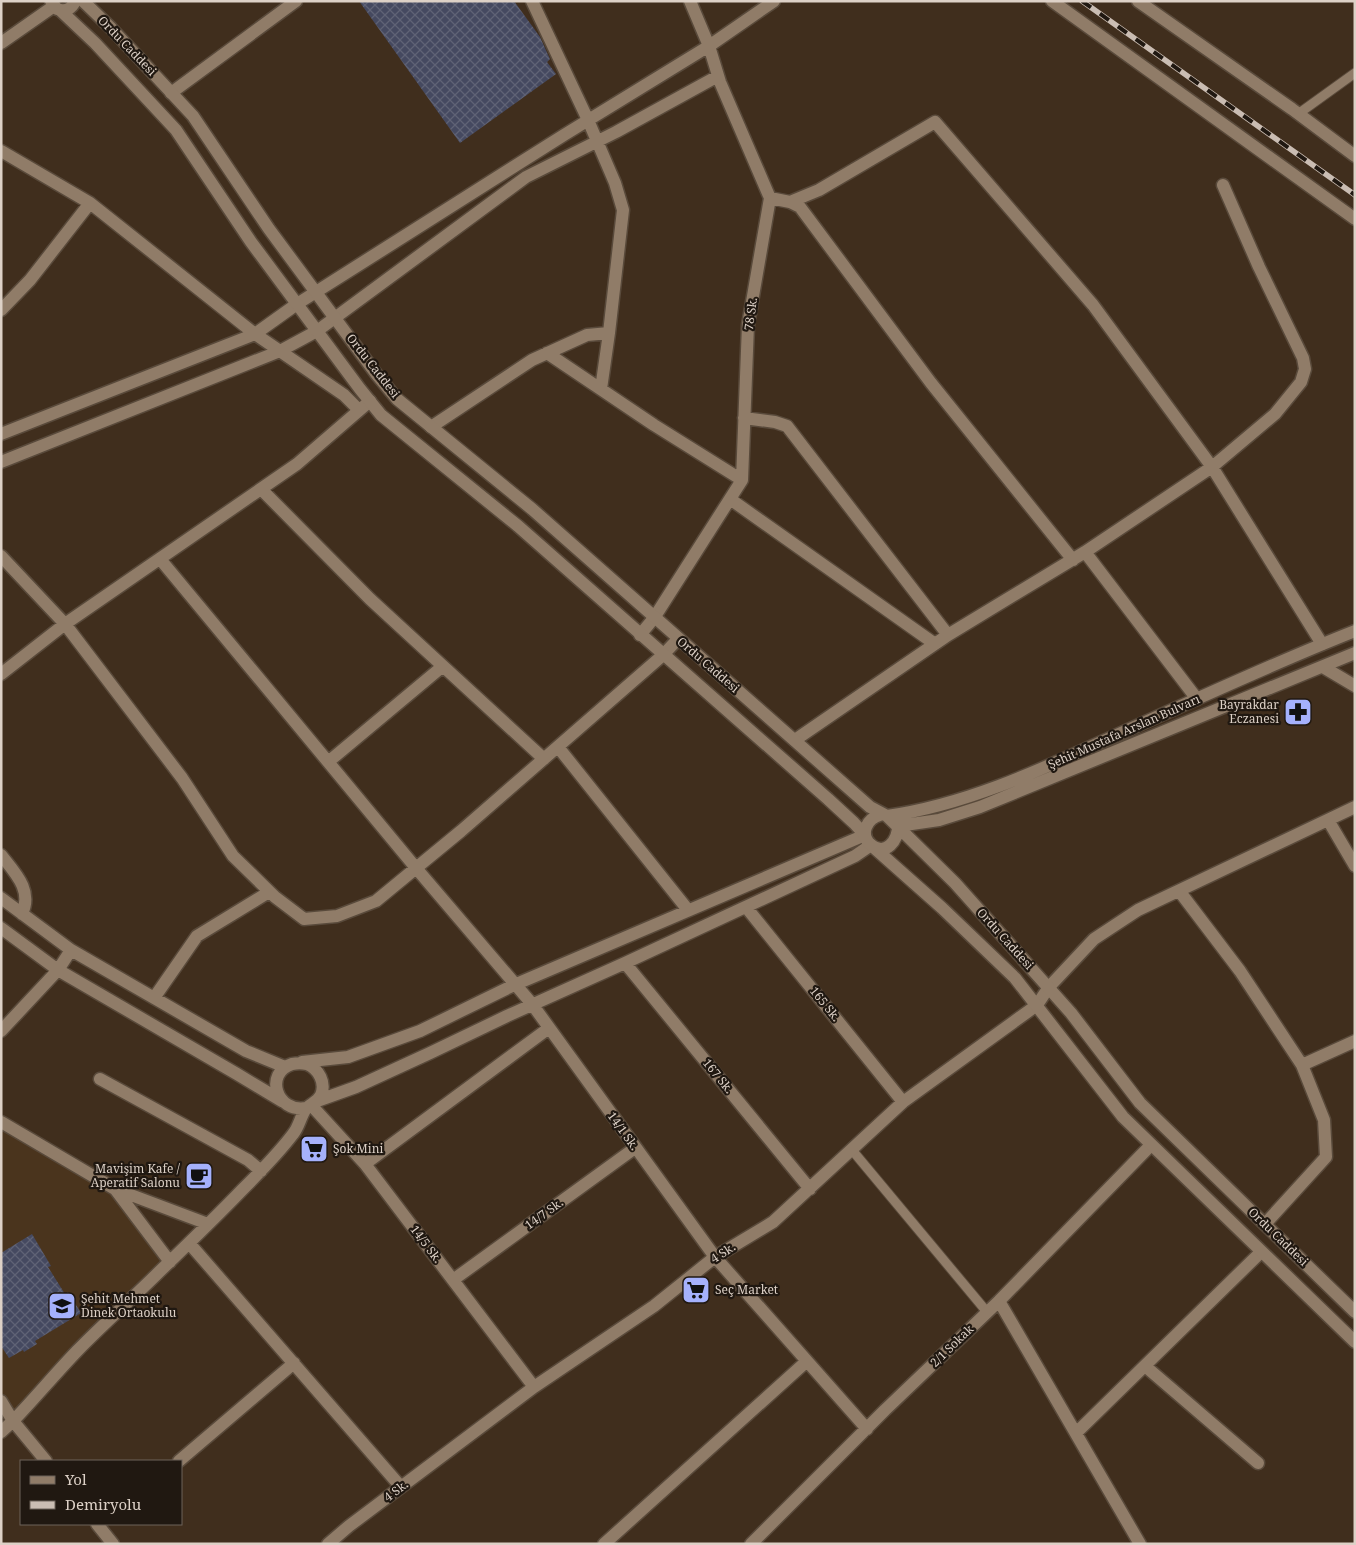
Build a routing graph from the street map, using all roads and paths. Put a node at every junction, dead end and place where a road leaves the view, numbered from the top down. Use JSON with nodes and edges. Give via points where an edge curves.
{"nodes":[{"id":1,"x":75,"y":1,"type":"edge"},
{"id":2,"x":83,"y":1,"type":"edge"},
{"id":3,"x":296,"y":1,"type":"edge"},
{"id":4,"x":532,"y":1,"type":"edge"},
{"id":5,"x":690,"y":1,"type":"edge"},
{"id":6,"x":774,"y":1,"type":"edge"},
{"id":7,"x":1052,"y":1,"type":"edge"},
{"id":8,"x":1138,"y":1,"type":"edge"},
{"id":9,"x":55,"y":6,"type":"edge"},
{"id":10,"x":1,"y":43,"type":"edge"},
{"id":11,"x":709,"y":46,"type":"junction"},
{"id":12,"x":1355,"y":73,"type":"edge"},
{"id":13,"x":718,"y":76,"type":"junction"},
{"id":14,"x":171,"y":93,"type":"junction"},
{"id":15,"x":1298,"y":114,"type":"junction"},
{"id":16,"x":588,"y":120,"type":"junction"},
{"id":17,"x":597,"y":142,"type":"junction"},
{"id":18,"x":1,"y":151,"type":"edge"},
{"id":19,"x":1355,"y":156,"type":"edge"},
{"id":20,"x":1223,"y":185,"type":"dead end"},
{"id":21,"x":770,"y":198,"type":"junction"},
{"id":22,"x":790,"y":202,"type":"junction"},
{"id":23,"x":90,"y":203,"type":"junction"},
{"id":24,"x":1355,"y":219,"type":"edge"},
{"id":25,"x":316,"y":293,"type":"junction"},
{"id":26,"x":298,"y":304,"type":"junction"},
{"id":27,"x":1,"y":310,"type":"edge"},
{"id":28,"x":335,"y":317,"type":"junction"},
{"id":29,"x":317,"y":331,"type":"junction"},
{"id":30,"x":255,"y":334,"type":"junction"},
{"id":31,"x":609,"y":334,"type":"junction"},
{"id":32,"x":280,"y":351,"type":"junction"},
{"id":33,"x":547,"y":353,"type":"junction"},
{"id":34,"x":601,"y":389,"type":"junction"},
{"id":35,"x":370,"y":401,"type":"junction"},
{"id":36,"x":359,"y":410,"type":"junction"},
{"id":37,"x":744,"y":418,"type":"junction"},
{"id":38,"x":431,"y":426,"type":"junction"},
{"id":39,"x":1,"y":434,"type":"edge"},
{"id":40,"x":1,"y":462,"type":"edge"},
{"id":41,"x":1212,"y":467,"type":"junction"},
{"id":42,"x":742,"y":480,"type":"junction"},
{"id":43,"x":260,"y":489,"type":"junction"},
{"id":44,"x":730,"y":499,"type":"junction"},
{"id":45,"x":1085,"y":552,"type":"junction"},
{"id":46,"x":1,"y":556,"type":"edge"},
{"id":47,"x":160,"y":559,"type":"junction"},
{"id":48,"x":1073,"y":560,"type":"junction"},
{"id":49,"x":654,"y":618,"type":"junction"},
{"id":50,"x":65,"y":624,"type":"junction"},
{"id":51,"x":1355,"y":631,"type":"edge"},
{"id":52,"x":640,"y":635,"type":"junction"},
{"id":53,"x":948,"y":635,"type":"junction"},
{"id":54,"x":678,"y":639,"type":"junction"},
{"id":55,"x":935,"y":644,"type":"junction"},
{"id":56,"x":1322,"y":644,"type":"junction"},
{"id":57,"x":1355,"y":653,"type":"edge"},
{"id":58,"x":663,"y":655,"type":"junction"},
{"id":59,"x":443,"y":666,"type":"junction"},
{"id":60,"x":1323,"y":667,"type":"junction"},
{"id":61,"x":1,"y":674,"type":"edge"},
{"id":62,"x":1355,"y":686,"type":"edge"},
{"id":63,"x":1197,"y":699,"type":"junction"},
{"id":64,"x":794,"y":740,"type":"junction"},
{"id":65,"x":558,"y":746,"type":"junction"},
{"id":66,"x":544,"y":759,"type":"junction"},
{"id":67,"x":328,"y":762,"type":"junction"},
{"id":68,"x":1355,"y":807,"type":"edge"},
{"id":69,"x":884,"y":816,"type":"junction"},
{"id":70,"x":1328,"y":820,"type":"junction"},
{"id":71,"x":898,"y":826,"type":"junction"},
{"id":72,"x":868,"y":840,"type":"junction"},
{"id":73,"x":1,"y":854,"type":"edge"},
{"id":74,"x":1355,"y":866,"type":"edge"},
{"id":75,"x":416,"y":868,"type":"junction"},
{"id":76,"x":269,"y":892,"type":"junction"},
{"id":77,"x":1180,"y":892,"type":"junction"},
{"id":78,"x":1,"y":898,"type":"edge"},
{"id":79,"x":746,"y":907,"type":"junction"},
{"id":80,"x":688,"y":910,"type":"junction"},
{"id":81,"x":22,"y":914,"type":"junction"},
{"id":82,"x":1,"y":928,"type":"edge"},
{"id":83,"x":71,"y":950,"type":"junction"},
{"id":84,"x":625,"y":964,"type":"junction"},
{"id":85,"x":58,"y":970,"type":"junction"},
{"id":86,"x":514,"y":985,"type":"junction"},
{"id":87,"x":1049,"y":987,"type":"junction"},
{"id":88,"x":154,"y":998,"type":"junction"},
{"id":89,"x":532,"y":1004,"type":"junction"},
{"id":90,"x":1037,"y":1005,"type":"junction"},
{"id":91,"x":549,"y":1028,"type":"junction"},
{"id":92,"x":1,"y":1031,"type":"edge"},
{"id":93,"x":1355,"y":1041,"type":"edge"},
{"id":94,"x":291,"y":1065,"type":"junction"},
{"id":95,"x":1302,"y":1065,"type":"junction"},
{"id":96,"x":100,"y":1079,"type":"dead end"},
{"id":97,"x":282,"y":1101,"type":"junction"},
{"id":98,"x":904,"y":1102,"type":"junction"},
{"id":99,"x":312,"y":1105,"type":"junction"},
{"id":100,"x":1,"y":1122,"type":"edge"},
{"id":101,"x":1166,"y":1130,"type":"junction"},
{"id":102,"x":1152,"y":1145,"type":"junction"},
{"id":103,"x":636,"y":1148,"type":"junction"},
{"id":104,"x":852,"y":1150,"type":"junction"},
{"id":105,"x":365,"y":1164,"type":"junction"},
{"id":106,"x":261,"y":1171,"type":"junction"},
{"id":107,"x":115,"y":1189,"type":"junction"},
{"id":108,"x":810,"y":1190,"type":"junction"},
{"id":109,"x":208,"y":1224,"type":"junction"},
{"id":110,"x":1265,"y":1224,"type":"junction"},
{"id":111,"x":1277,"y":1236,"type":"junction"},
{"id":112,"x":1250,"y":1240,"type":"junction"},
{"id":113,"x":189,"y":1243,"type":"junction"},
{"id":114,"x":1261,"y":1252,"type":"junction"},
{"id":115,"x":716,"y":1257,"type":"junction"},
{"id":116,"x":170,"y":1262,"type":"junction"},
{"id":117,"x":453,"y":1280,"type":"junction"},
{"id":118,"x":999,"y":1301,"type":"junction"},
{"id":119,"x":987,"y":1312,"type":"junction"},
{"id":120,"x":1355,"y":1312,"type":"edge"},
{"id":121,"x":1355,"y":1342,"type":"edge"},
{"id":122,"x":807,"y":1361,"type":"junction"},
{"id":123,"x":294,"y":1363,"type":"junction"},
{"id":124,"x":1145,"y":1366,"type":"junction"},
{"id":125,"x":534,"y":1387,"type":"junction"},
{"id":126,"x":1,"y":1401,"type":"edge"},
{"id":127,"x":13,"y":1421,"type":"junction"},
{"id":128,"x":867,"y":1428,"type":"junction"},
{"id":129,"x":1,"y":1432,"type":"edge"},
{"id":130,"x":1076,"y":1433,"type":"junction"},
{"id":131,"x":45,"y":1460,"type":"edge"},
{"id":132,"x":180,"y":1460,"type":"edge"},
{"id":133,"x":1258,"y":1463,"type":"dead end"},
{"id":134,"x":401,"y":1486,"type":"junction"},
{"id":135,"x":101,"y":1525,"type":"edge"},
{"id":136,"x":113,"y":1544,"type":"edge"},
{"id":137,"x":328,"y":1544,"type":"edge"},
{"id":138,"x":604,"y":1544,"type":"edge"},
{"id":139,"x":751,"y":1544,"type":"edge"},
{"id":140,"x":1140,"y":1544,"type":"edge"}],
"edges":[{"from":1,"to":9,"type":"street","via":[[68,9]]},
{"from":2,"to":14,"type":"street","name":"Ordu Caddesi"},
{"from":3,"to":14,"type":"street"},
{"from":4,"to":16,"type":"street"},
{"from":5,"to":11,"type":"street"},
{"from":6,"to":11,"type":"street"},
{"from":7,"to":24,"type":"street"},
{"from":8,"to":15,"type":"street"},
{"from":9,"to":10,"type":"street"},
{"from":9,"to":26,"type":"street","name":"Ordu Caddesi","via":[[95,43],[176,130],[250,242]]},
{"from":11,"to":13,"type":"street"},
{"from":11,"to":16,"type":"street"},
{"from":12,"to":15,"type":"lane"},
{"from":13,"to":17,"type":"street"},
{"from":13,"to":21,"type":"street"},
{"from":14,"to":25,"type":"street","name":"Ordu Caddesi","via":[[193,116],[268,229]]},
{"from":15,"to":19,"type":"street"},
{"from":16,"to":17,"type":"street"},
{"from":16,"to":25,"type":"street"},
{"from":17,"to":28,"type":"street","via":[[526,177]]},
{"from":17,"to":31,"type":"street","via":[[624,210]]},
{"from":18,"to":23,"type":"street"},
{"from":20,"to":41,"type":"street","via":[[1303,358],[1305,369],[1301,382],[1275,414]]},
{"from":21,"to":22,"type":"street"},
{"from":21,"to":37,"type":"street","name":"78 Sk.","via":[[748,325]]},
{"from":22,"to":41,"type":"street","via":[[819,190],[936,122],[1092,304]]},
{"from":22,"to":48,"type":"street","via":[[800,207],[931,383]]},
{"from":23,"to":27,"type":"street","via":[[30,280]]},
{"from":23,"to":30,"type":"street"},
{"from":25,"to":26,"type":"street"},
{"from":25,"to":28,"type":"street","name":"Ordu Caddesi"},
{"from":26,"to":29,"type":"street","name":"Ordu Caddesi"},
{"from":26,"to":30,"type":"street"},
{"from":28,"to":29,"type":"street"},
{"from":28,"to":38,"type":"street","name":"Ordu Caddesi","via":[[397,399]]},
{"from":29,"to":32,"type":"street"},
{"from":29,"to":35,"type":"street","name":"Ordu Caddesi"},
{"from":30,"to":32,"type":"street"},
{"from":30,"to":39,"type":"street"},
{"from":31,"to":33,"type":"street","via":[[587,335]]},
{"from":31,"to":34,"type":"street"},
{"from":32,"to":36,"type":"street","via":[[344,395]]},
{"from":32,"to":40,"type":"street"},
{"from":33,"to":34,"type":"street"},
{"from":33,"to":38,"type":"street"},
{"from":34,"to":42,"type":"street"},
{"from":35,"to":36,"type":"street"},
{"from":35,"to":52,"type":"street","name":"Ordu Caddesi","via":[[381,414],[518,526]]},
{"from":36,"to":43,"type":"street","via":[[297,464]]},
{"from":37,"to":42,"type":"street","name":"78 Sk."},
{"from":37,"to":53,"type":"street","via":[[787,426]]},
{"from":38,"to":49,"type":"street","name":"Ordu Caddesi","via":[[532,509]]},
{"from":41,"to":45,"type":"street"},
{"from":41,"to":56,"type":"street"},
{"from":42,"to":44,"type":"street"},
{"from":43,"to":47,"type":"street"},
{"from":43,"to":59,"type":"street"},
{"from":44,"to":49,"type":"street"},
{"from":44,"to":55,"type":"street"},
{"from":45,"to":48,"type":"street"},
{"from":45,"to":63,"type":"street"},
{"from":46,"to":50,"type":"street"},
{"from":47,"to":50,"type":"street"},
{"from":47,"to":67,"type":"street","name":"14/1 Sk."},
{"from":48,"to":53,"type":"street"},
{"from":49,"to":52,"type":"street"},
{"from":49,"to":54,"type":"street","name":"Ordu Caddesi"},
{"from":50,"to":61,"type":"street"},
{"from":50,"to":76,"type":"street","via":[[182,778],[233,856]]},
{"from":51,"to":56,"type":"street","name":"Şehit Mustafa Arslan Bulvarı"},
{"from":52,"to":58,"type":"street","name":"Ordu Caddesi"},
{"from":53,"to":55,"type":"street"},
{"from":54,"to":58,"type":"street"},
{"from":54,"to":64,"type":"street","name":"Ordu Caddesi"},
{"from":55,"to":64,"type":"street"},
{"from":56,"to":63,"type":"street","name":"Şehit Mustafa Arslan Bulvarı"},
{"from":57,"to":60,"type":"street","name":"Şehit Mustafa Arslan Bulvarı"},
{"from":58,"to":65,"type":"street"},
{"from":58,"to":72,"type":"street","name":"Ordu Caddesi","via":[[828,799]]},
{"from":59,"to":66,"type":"street"},
{"from":59,"to":67,"type":"street"},
{"from":60,"to":62,"type":"street"},
{"from":60,"to":71,"type":"street","name":"Şehit Mustafa Arslan Bulvarı","via":[[980,807],[939,820]]},
{"from":63,"to":69,"type":"street","name":"Şehit Mustafa Arslan Bulvarı","via":[[1021,779],[916,812]]},
{"from":64,"to":69,"type":"street","name":"Ordu Caddesi"},
{"from":65,"to":66,"type":"street"},
{"from":65,"to":80,"type":"street"},
{"from":66,"to":75,"type":"street"},
{"from":67,"to":75,"type":"street","name":"14/1 Sk."},
{"from":68,"to":70,"type":"street"},
{"from":69,"to":71,"type":"street","name":"Ordu Caddesi"},
{"from":69,"to":72,"type":"street","via":[[870,820],[865,830]]},
{"from":70,"to":74,"type":"street"},
{"from":70,"to":77,"type":"street"},
{"from":71,"to":72,"type":"street","via":[[898,835],[890,846],[878,848]]},
{"from":71,"to":87,"type":"street","name":"Ordu Caddesi","via":[[955,883]]},
{"from":72,"to":79,"type":"street","via":[[856,856]]},
{"from":72,"to":80,"type":"street"},
{"from":72,"to":90,"type":"street","name":"Ordu Caddesi","via":[[1015,978]]},
{"from":73,"to":81,"type":"street","via":[[24,886],[26,896]]},
{"from":75,"to":76,"type":"street","via":[[376,901],[337,916],[304,919]]},
{"from":75,"to":86,"type":"street","name":"14/1 Sk."},
{"from":76,"to":88,"type":"street","via":[[197,936]]},
{"from":77,"to":87,"type":"street","via":[[1138,910],[1094,939]]},
{"from":77,"to":95,"type":"street","via":[[1240,971]]},
{"from":78,"to":81,"type":"street"},
{"from":79,"to":84,"type":"street"},
{"from":79,"to":98,"type":"street","name":"165 Sk."},
{"from":80,"to":86,"type":"street"},
{"from":81,"to":83,"type":"street"},
{"from":82,"to":85,"type":"street"},
{"from":83,"to":85,"type":"street"},
{"from":83,"to":88,"type":"street"},
{"from":84,"to":89,"type":"street"},
{"from":84,"to":108,"type":"street","name":"167 Sk."},
{"from":85,"to":92,"type":"street"},
{"from":85,"to":97,"type":"street"},
{"from":86,"to":89,"type":"street","name":"14/1 Sk."},
{"from":86,"to":94,"type":"street","via":[[411,1034],[348,1057]]},
{"from":87,"to":90,"type":"street"},
{"from":87,"to":101,"type":"street","name":"Ordu Caddesi","via":[[1140,1103]]},
{"from":88,"to":94,"type":"street","via":[[246,1051]]},
{"from":89,"to":91,"type":"street","name":"14/1 Sk."},
{"from":89,"to":99,"type":"street"},
{"from":90,"to":98,"type":"street","name":"4 Sk."},
{"from":90,"to":102,"type":"street","name":"Ordu Caddesi","via":[[1123,1117]]},
{"from":91,"to":103,"type":"street","name":"14/1 Sk."},
{"from":91,"to":105,"type":"street"},
{"from":93,"to":95,"type":"street"},
{"from":94,"to":97,"type":"street","via":[[277,1080],[276,1088]]},
{"from":94,"to":99,"type":"street","via":[[312,1067],[322,1079],[321,1094]]},
{"from":95,"to":110,"type":"street","via":[[1324,1120],[1326,1157]]},
{"from":96,"to":106,"type":"street","via":[[248,1160]]},
{"from":97,"to":99,"type":"street","via":[[293,1108]]},
{"from":98,"to":104,"type":"street","name":"4 Sk."},
{"from":99,"to":105,"type":"street","name":"14/5 Sk."},
{"from":99,"to":106,"type":"street","via":[[295,1133]]},
{"from":100,"to":107,"type":"street"},
{"from":101,"to":102,"type":"street","name":"2/1 Sokak"},
{"from":101,"to":110,"type":"street","name":"Ordu Caddesi"},
{"from":102,"to":112,"type":"street","name":"Ordu Caddesi"},
{"from":102,"to":118,"type":"street","name":"2/1 Sokak"},
{"from":103,"to":115,"type":"street","name":"14/1 Sk."},
{"from":103,"to":117,"type":"street","name":"14/7 Sk."},
{"from":104,"to":108,"type":"street","name":"4 Sk."},
{"from":104,"to":119,"type":"lane"},
{"from":105,"to":117,"type":"street","name":"14/5 Sk."},
{"from":106,"to":109,"type":"street"},
{"from":107,"to":109,"type":"street"},
{"from":107,"to":116,"type":"street"},
{"from":108,"to":115,"type":"street","name":"4 Sk.","via":[[773,1222]]},
{"from":109,"to":113,"type":"street"},
{"from":110,"to":111,"type":"street","name":"Ordu Caddesi"},
{"from":110,"to":112,"type":"street"},
{"from":111,"to":114,"type":"street"},
{"from":111,"to":120,"type":"street","name":"Ordu Caddesi"},
{"from":112,"to":114,"type":"street","name":"Ordu Caddesi"},
{"from":113,"to":116,"type":"street"},
{"from":113,"to":123,"type":"street"},
{"from":114,"to":121,"type":"street","name":"Ordu Caddesi"},
{"from":114,"to":124,"type":"street"},
{"from":115,"to":122,"type":"street","name":"14/1 Sk."},
{"from":115,"to":125,"type":"street","name":"4 Sk.","via":[[654,1306]]},
{"from":116,"to":127,"type":"street","via":[[78,1351]]},
{"from":117,"to":125,"type":"street","name":"14/5 Sk."},
{"from":118,"to":119,"type":"street","name":"2/1 Sokak"},
{"from":118,"to":130,"type":"street"},
{"from":119,"to":128,"type":"street","name":"2/1 Sokak"},
{"from":122,"to":128,"type":"street","name":"14/1 Sk."},
{"from":122,"to":138,"type":"street"},
{"from":123,"to":132,"type":"street"},
{"from":123,"to":134,"type":"street"},
{"from":124,"to":130,"type":"street"},
{"from":124,"to":133,"type":"street"},
{"from":125,"to":134,"type":"street","name":"4 Sk."},
{"from":126,"to":127,"type":"street"},
{"from":127,"to":129,"type":"street"},
{"from":127,"to":131,"type":"street"},
{"from":128,"to":139,"type":"street","name":"2/1 Sokak"},
{"from":130,"to":140,"type":"street"},
{"from":134,"to":137,"type":"street","name":"4 Sk."},
{"from":135,"to":136,"type":"street"}]}
